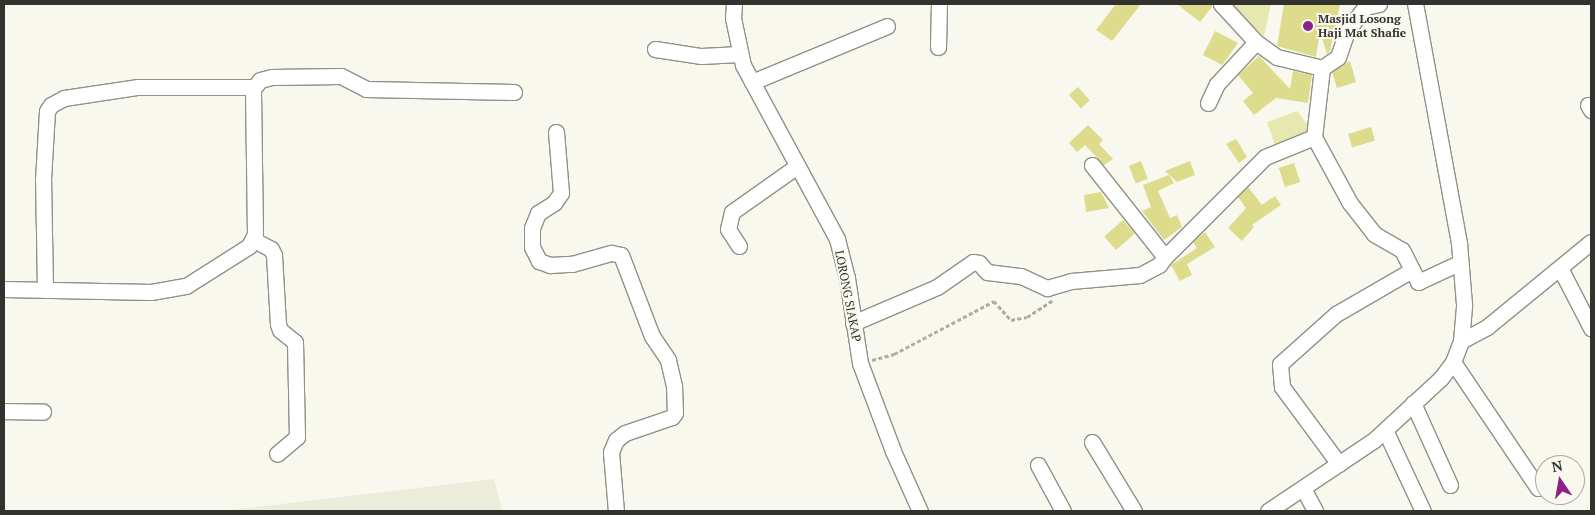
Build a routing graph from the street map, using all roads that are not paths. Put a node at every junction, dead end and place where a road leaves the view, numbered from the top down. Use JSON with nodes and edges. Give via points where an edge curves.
{"nodes":[{"id":1,"x":734,"y":4,"type":"edge"},
{"id":2,"x":939,"y":4,"type":"edge"},
{"id":3,"x":1221,"y":4,"type":"edge"},
{"id":4,"x":1379,"y":4,"type":"edge"},
{"id":5,"x":1415,"y":4,"type":"edge"},
{"id":6,"x":887,"y":26,"type":"dead end"},
{"id":7,"x":1256,"y":42,"type":"junction"},
{"id":8,"x":938,"y":47,"type":"dead end"},
{"id":9,"x":655,"y":49,"type":"dead end"},
{"id":10,"x":740,"y":54,"type":"junction"},
{"id":11,"x":1322,"y":68,"type":"junction"},
{"id":12,"x":752,"y":82,"type":"junction"},
{"id":13,"x":254,"y":87,"type":"junction"},
{"id":14,"x":514,"y":92,"type":"dead end"},
{"id":15,"x":1208,"y":103,"type":"dead end"},
{"id":16,"x":556,"y":132,"type":"dead end"},
{"id":17,"x":1314,"y":137,"type":"junction"},
{"id":18,"x":1092,"y":165,"type":"dead end"},
{"id":19,"x":797,"y":166,"type":"junction"},
{"id":20,"x":254,"y":240,"type":"junction"},
{"id":21,"x":1591,"y":242,"type":"edge"},
{"id":22,"x":739,"y":246,"type":"dead end"},
{"id":23,"x":1165,"y":256,"type":"junction"},
{"id":24,"x":1461,"y":262,"type":"junction"},
{"id":25,"x":1560,"y":268,"type":"junction"},
{"id":26,"x":1412,"y":270,"type":"junction"},
{"id":27,"x":4,"y":289,"type":"edge"},
{"id":28,"x":45,"y":290,"type":"junction"},
{"id":29,"x":853,"y":323,"type":"junction"},
{"id":30,"x":1591,"y":328,"type":"edge"},
{"id":31,"x":1461,"y":341,"type":"junction"},
{"id":32,"x":1453,"y":362,"type":"junction"},
{"id":33,"x":1414,"y":403,"type":"junction"},
{"id":34,"x":4,"y":411,"type":"edge"},
{"id":35,"x":43,"y":412,"type":"dead end"},
{"id":36,"x":1385,"y":430,"type":"junction"},
{"id":37,"x":1092,"y":442,"type":"dead end"},
{"id":38,"x":277,"y":454,"type":"dead end"},
{"id":39,"x":1339,"y":464,"type":"junction"},
{"id":40,"x":1038,"y":466,"type":"dead end"},
{"id":41,"x":1535,"y":484,"type":"edge"},
{"id":42,"x":1450,"y":485,"type":"dead end"},
{"id":43,"x":1303,"y":488,"type":"junction"},
{"id":44,"x":616,"y":511,"type":"edge"},
{"id":45,"x":920,"y":511,"type":"edge"},
{"id":46,"x":1063,"y":511,"type":"edge"},
{"id":47,"x":1134,"y":511,"type":"edge"},
{"id":48,"x":1268,"y":511,"type":"edge"},
{"id":49,"x":1315,"y":511,"type":"edge"},
{"id":50,"x":1423,"y":511,"type":"edge"}],
"edges":[{"from":1,"to":10,"type":"street","name":"LORONG SIAKAP","via":[[733,18]]},
{"from":2,"to":8,"type":"street"},
{"from":3,"to":7,"type":"street"},
{"from":4,"to":11,"type":"street","via":[[1365,7],[1347,31],[1338,58]]},
{"from":5,"to":24,"type":"street"},
{"from":6,"to":12,"type":"street"},
{"from":7,"to":11,"type":"street","via":[[1277,57]]},
{"from":7,"to":15,"type":"street","via":[[1217,84]]},
{"from":9,"to":10,"type":"street","via":[[701,56]]},
{"from":10,"to":12,"type":"street","name":"LORONG SIAKAP"},
{"from":11,"to":17,"type":"street"},
{"from":12,"to":19,"type":"street","name":"LORONG SIAKAP"},
{"from":13,"to":14,"type":"street","via":[[260,80],[272,77],[341,76],[366,89]]},
{"from":13,"to":20,"type":"street"},
{"from":13,"to":28,"type":"street","via":[[138,87],[64,98],[51,105],[47,111],[43,174]]},
{"from":16,"to":44,"type":"street","via":[[561,194],[538,213],[532,228],[532,247],[539,260],[550,265],[572,264],[611,253],[621,255],[652,336],[668,360],[674,385],[675,413],[672,417],[625,433],[616,440],[611,452]]},
{"from":17,"to":23,"type":"street","via":[[1265,157]]},
{"from":17,"to":26,"type":"street","via":[[1350,203],[1374,234],[1402,250]]},
{"from":18,"to":23,"type":"street"},
{"from":19,"to":22,"type":"street","via":[[732,212],[728,229]]},
{"from":19,"to":29,"type":"street","name":"LORONG SIAKAP","via":[[837,239]]},
{"from":20,"to":28,"type":"street","via":[[186,286],[151,292]]},
{"from":20,"to":38,"type":"street","via":[[271,249],[274,255],[280,330],[296,342],[297,437]]},
{"from":21,"to":25,"type":"street"},
{"from":23,"to":29,"type":"street","via":[[1159,266],[1140,275],[1071,281],[1047,288],[1021,276],[987,272],[973,262],[937,287]]},
{"from":24,"to":26,"type":"street","via":[[1418,282]]},
{"from":24,"to":31,"type":"street","via":[[1464,304]]},
{"from":25,"to":30,"type":"street"},
{"from":25,"to":31,"type":"street","via":[[1487,327]]},
{"from":26,"to":39,"type":"street","via":[[1336,314],[1280,364],[1282,387]]},
{"from":27,"to":28,"type":"street"},
{"from":29,"to":45,"type":"street","name":"LORONG SIAKAP","via":[[860,363]]},
{"from":31,"to":32,"type":"street"},
{"from":32,"to":33,"type":"street"},
{"from":32,"to":41,"type":"street"},
{"from":33,"to":36,"type":"street"},
{"from":33,"to":42,"type":"street"},
{"from":34,"to":35,"type":"street"},
{"from":36,"to":39,"type":"street"},
{"from":36,"to":50,"type":"street"},
{"from":37,"to":47,"type":"street"},
{"from":39,"to":43,"type":"street"},
{"from":40,"to":46,"type":"street"},
{"from":43,"to":48,"type":"street"},
{"from":43,"to":49,"type":"street"}]}
